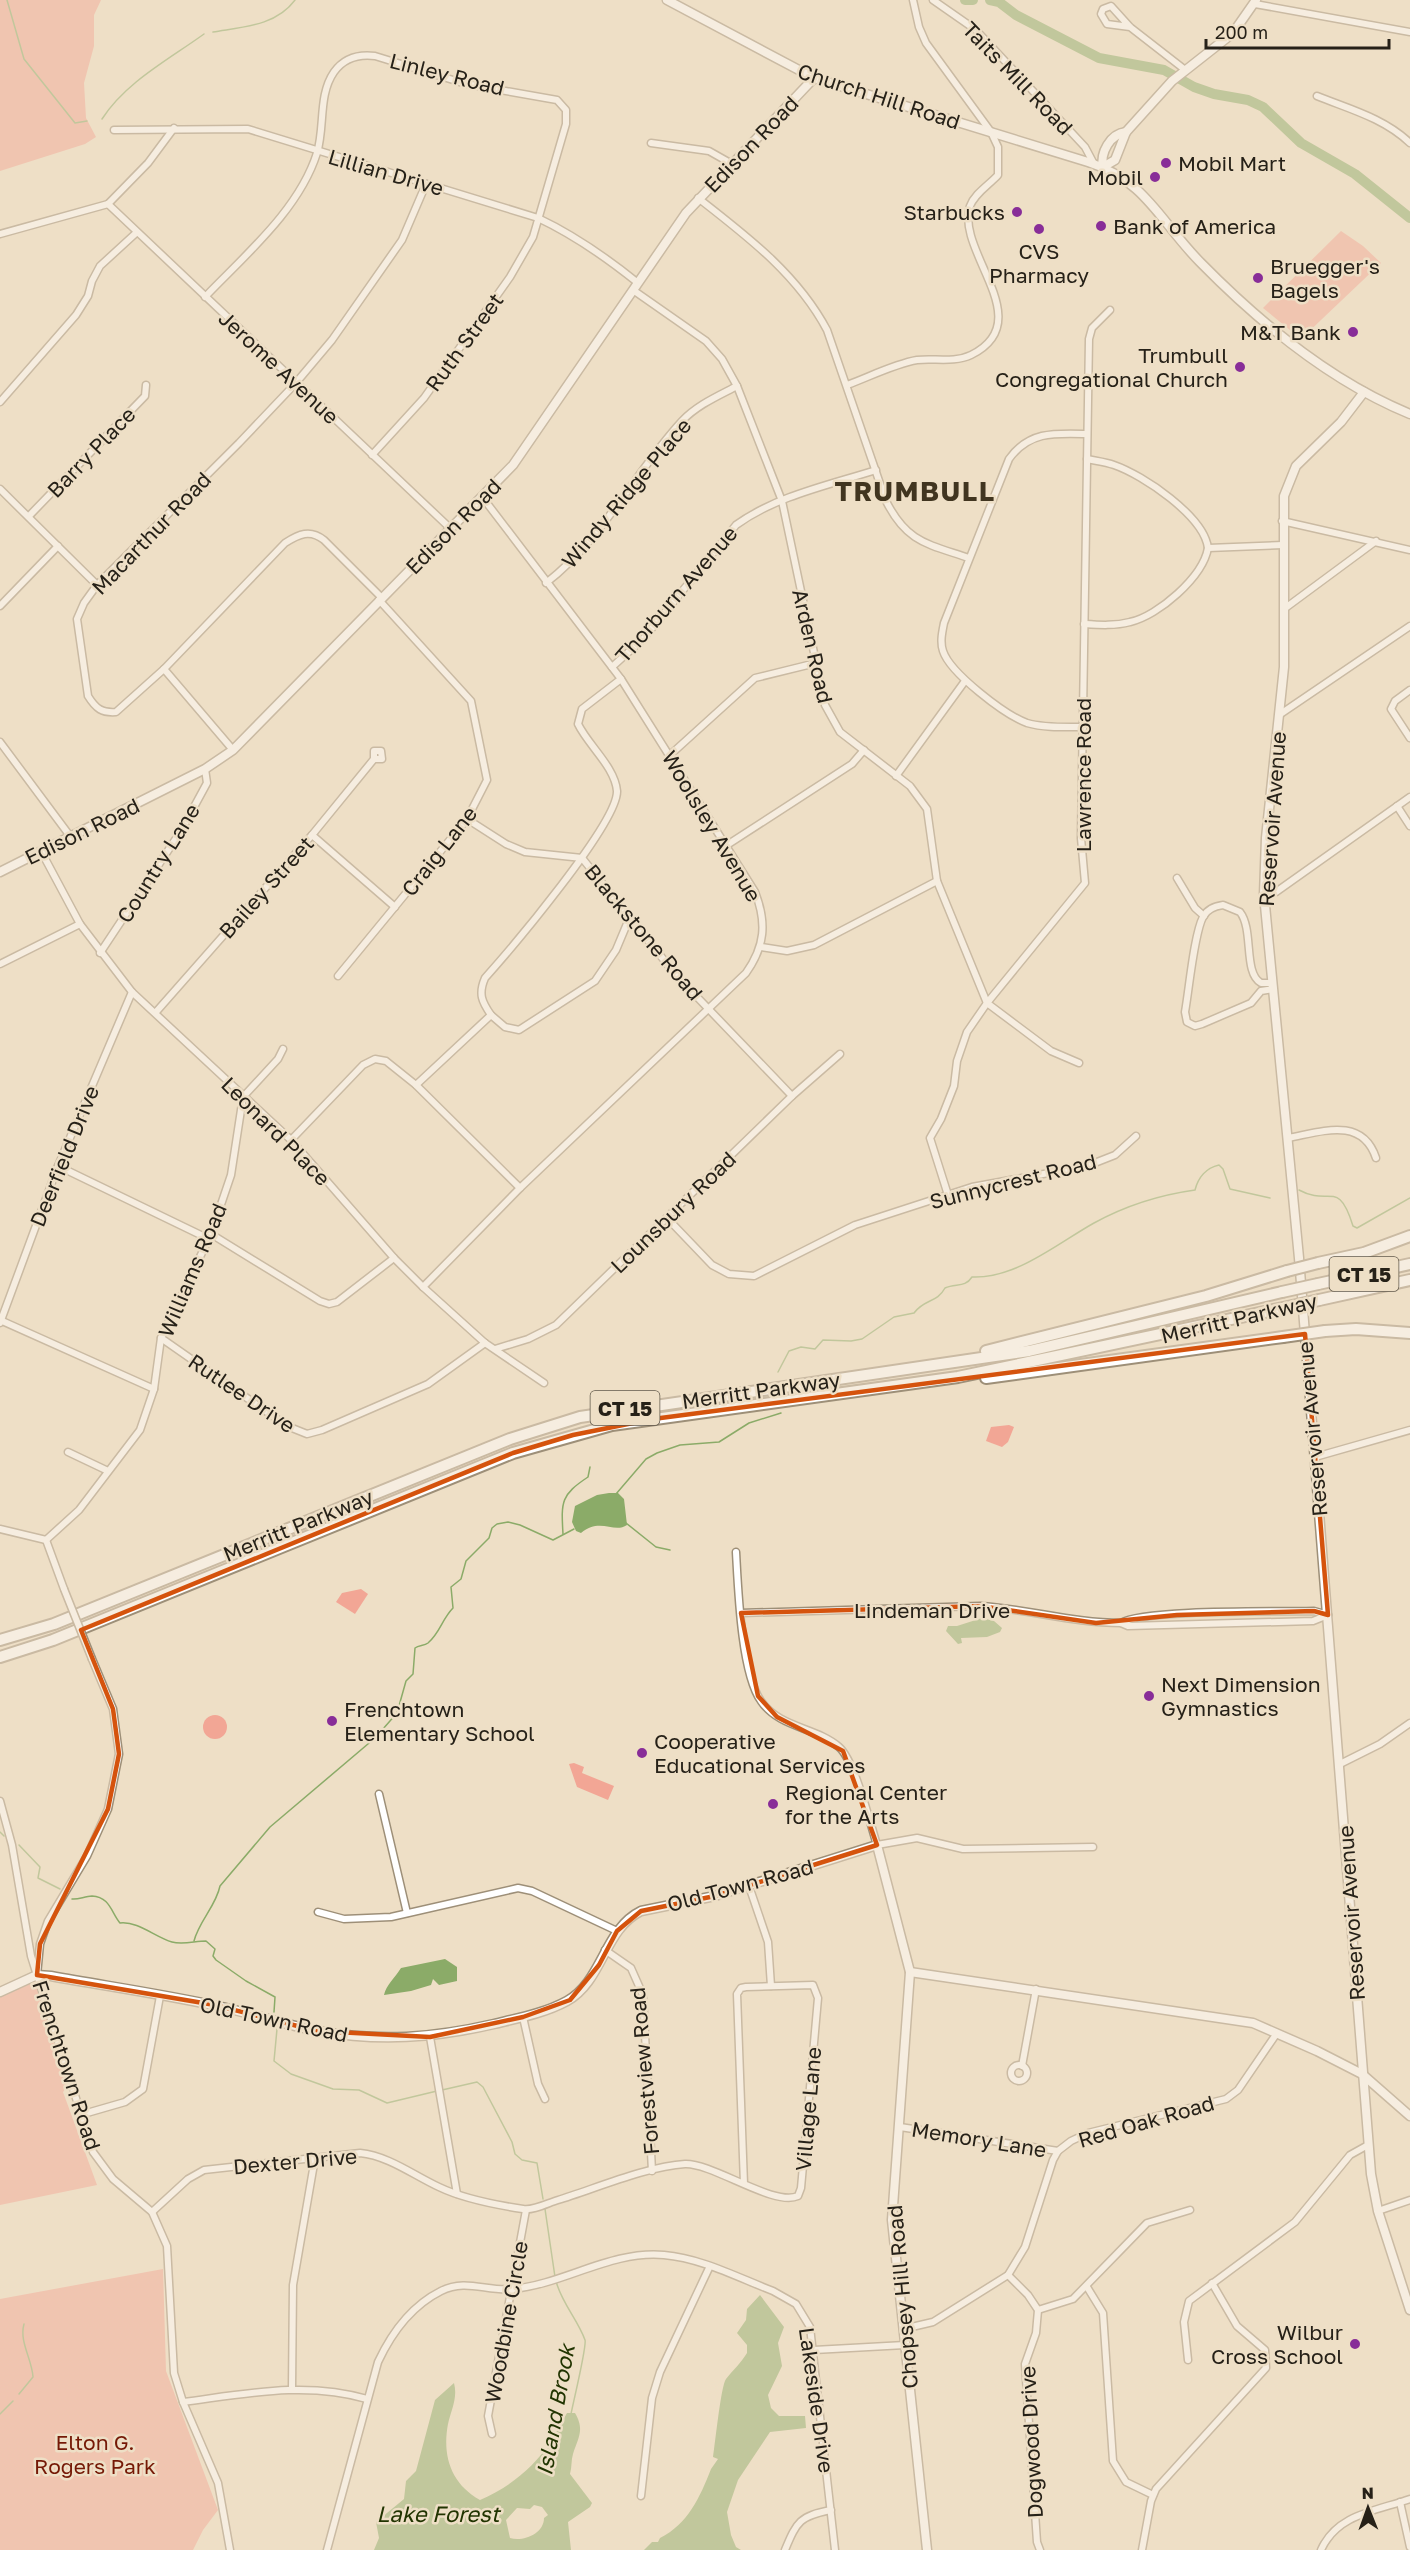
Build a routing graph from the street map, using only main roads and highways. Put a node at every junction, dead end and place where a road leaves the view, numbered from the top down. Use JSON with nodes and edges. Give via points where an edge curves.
{"nodes":[{"id":1,"x":667,"y":0,"type":"edge"},
{"id":2,"x":1255,"y":2,"type":"edge"},
{"id":3,"x":814,"y":78,"type":"junction"},
{"id":4,"x":1125,"y":132,"type":"junction"},
{"id":5,"x":1103,"y":167,"type":"junction"},
{"id":6,"x":1364,"y":392,"type":"junction"},
{"id":7,"x":1410,"y":414,"type":"edge"},
{"id":8,"x":0,"y":872,"type":"edge"},
{"id":9,"x":1410,"y":1236,"type":"edge"},
{"id":10,"x":1410,"y":1264,"type":"edge"},
{"id":11,"x":1410,"y":1280,"type":"edge"},
{"id":12,"x":1410,"y":1333,"type":"edge"},
{"id":13,"x":899,"y":1371,"type":"junction"},
{"id":14,"x":912,"y":1384,"type":"junction"},
{"id":15,"x":0,"y":1640,"type":"edge"},
{"id":16,"x":0,"y":1656,"type":"edge"},
{"id":17,"x":910,"y":1972,"type":"junction"},
{"id":18,"x":0,"y":1992,"type":"edge"},
{"id":19,"x":1362,"y":2074,"type":"junction"},
{"id":20,"x":1410,"y":2116,"type":"edge"},
{"id":21,"x":1410,"y":2310,"type":"edge"},
{"id":22,"x":927,"y":2550,"type":"edge"}],
"edges":[{"from":1,"to":3,"type":"main road","name":"Church Hill Road"},
{"from":2,"to":4,"type":"main road","via":[[1233,33],[1183,70]]},
{"from":3,"to":5,"type":"main road","name":"Church Hill Road"},
{"from":3,"to":8,"type":"main road","name":"Edison Road","via":[[698,198],[535,435],[483,498],[233,750],[205,770]]},
{"from":4,"to":5,"type":"main road","via":[[1115,160]]},
{"from":4,"to":5,"type":"main road","via":[[1116,135],[1104,150]]},
{"from":5,"to":6,"type":"main road","name":"Church Hill Road","via":[[1134,184],[1199,261],[1236,296],[1300,349]]},
{"from":6,"to":7,"type":"main road","name":"Church Hill Road"},
{"from":6,"to":19,"type":"main road","name":"Reservoir Avenue","via":[[1341,422],[1296,466],[1285,490],[1284,667],[1264,896],[1315,1457]]},
{"from":9,"to":13,"type":"highway","bridge":true,"via":[[1364,1253],[1045,1338],[909,1365]]},
{"from":10,"to":13,"type":"highway","name":"Merritt Parkway","number":"CT 15","bridge":true,"via":[[1029,1351]]},
{"from":11,"to":14,"type":"highway","name":"Merritt Parkway","number":"CT 15","bridge":true,"via":[[1035,1362]]},
{"from":12,"to":14,"type":"highway","bridge":true,"via":[[1325,1331],[932,1386]]},
{"from":13,"to":15,"type":"highway","name":"Merritt Parkway","number":"CT 15","via":[[617,1409],[542,1428],[64,1620]]},
{"from":14,"to":16,"type":"highway","name":"Merritt Parkway","number":"CT 15","via":[[633,1422],[573,1435],[513,1453],[63,1637]]},
{"from":17,"to":18,"type":"main road","name":"Old Town Road","via":[[877,1845],[749,1886],[641,1911],[617,1931],[599,1965],[576,1995],[549,2010],[430,2037],[317,2031],[215,2005],[37,1975]]},
{"from":17,"to":19,"type":"main road","via":[[1253,2023]]},
{"from":17,"to":22,"type":"main road","name":"Chopsey Hill Road","via":[[892,2220]]},
{"from":19,"to":20,"type":"main road"},
{"from":19,"to":21,"type":"main road","name":"Reservoir Avenue","via":[[1378,2211]]}]}
